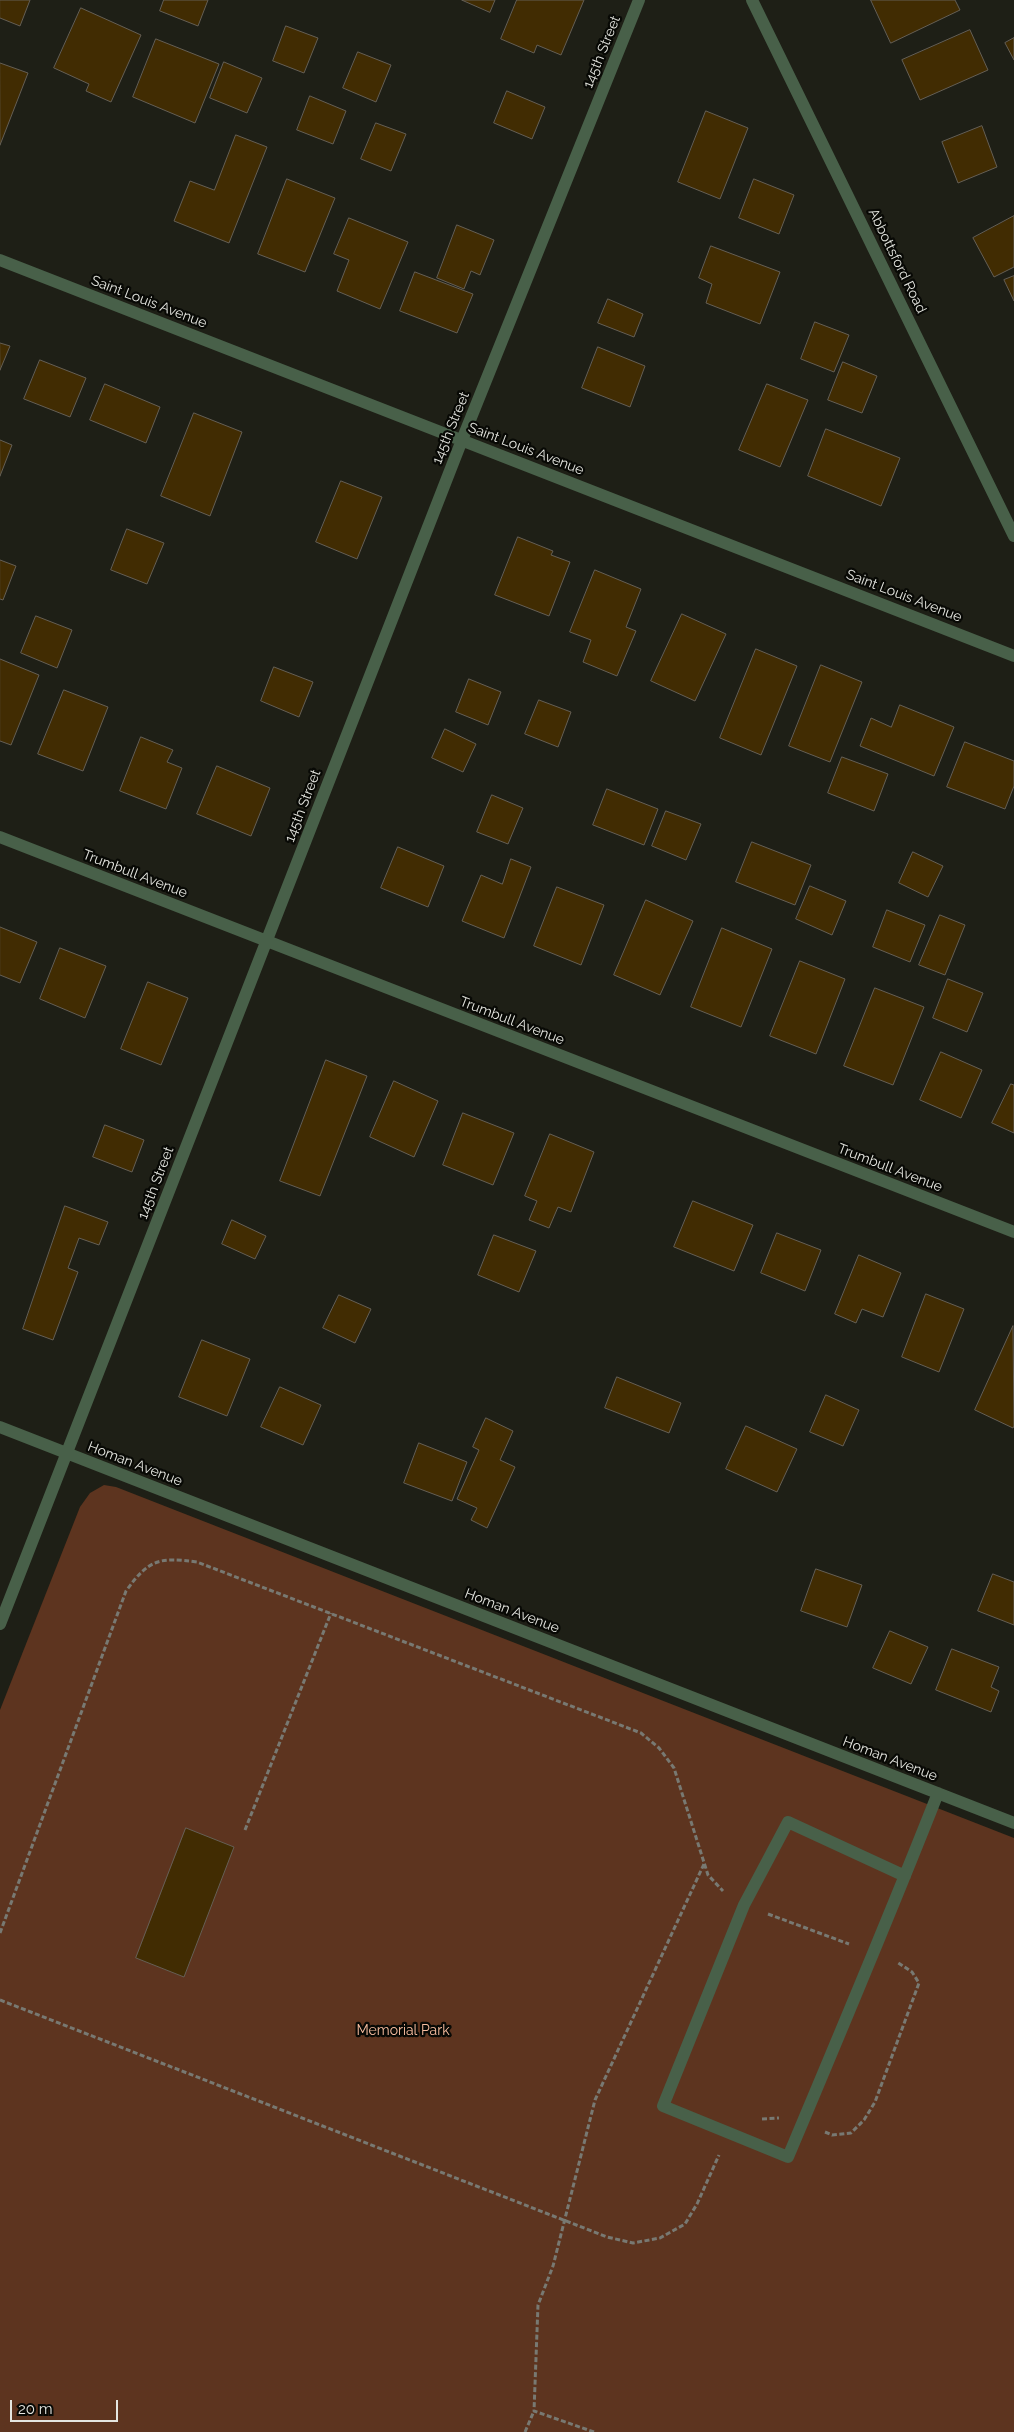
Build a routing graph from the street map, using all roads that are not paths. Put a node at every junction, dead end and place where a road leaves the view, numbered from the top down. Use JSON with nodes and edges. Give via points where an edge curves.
{"nodes":[{"id":1,"x":639,"y":0,"type":"edge"},
{"id":2,"x":752,"y":0,"type":"edge"},
{"id":3,"x":0,"y":260,"type":"edge"},
{"id":4,"x":462,"y":440,"type":"junction"},
{"id":5,"x":1014,"y":536,"type":"edge"},
{"id":6,"x":1014,"y":656,"type":"edge"},
{"id":7,"x":0,"y":837,"type":"edge"},
{"id":8,"x":266,"y":941,"type":"junction"},
{"id":9,"x":1014,"y":1232,"type":"edge"},
{"id":10,"x":0,"y":1427,"type":"edge"},
{"id":11,"x":66,"y":1453,"type":"junction"},
{"id":12,"x":0,"y":1624,"type":"edge"},
{"id":13,"x":938,"y":1793,"type":"junction"},
{"id":14,"x":1014,"y":1823,"type":"edge"},
{"id":15,"x":905,"y":1876,"type":"junction"}],
"edges":[{"from":1,"to":4,"type":"street","name":"145th Street"},
{"from":2,"to":5,"type":"street","name":"Abbottsford Road"},
{"from":3,"to":4,"type":"street","name":"Saint Louis Avenue"},
{"from":4,"to":6,"type":"street","name":"Saint Louis Avenue"},
{"from":4,"to":8,"type":"street","name":"145th Street"},
{"from":7,"to":8,"type":"street","name":"Trumbull Avenue"},
{"from":8,"to":9,"type":"street","name":"Trumbull Avenue"},
{"from":8,"to":11,"type":"street","name":"145th Street"},
{"from":10,"to":11,"type":"street","name":"Homan Avenue"},
{"from":11,"to":12,"type":"street","name":"145th Street"},
{"from":11,"to":13,"type":"street","name":"Homan Avenue"},
{"from":13,"to":14,"type":"street","name":"Homan Avenue"},
{"from":13,"to":15,"type":"street"},
{"from":15,"to":15,"type":"street","via":[[788,2157],[663,2106],[744,1905],[788,1822],[844,1845]]}]}
